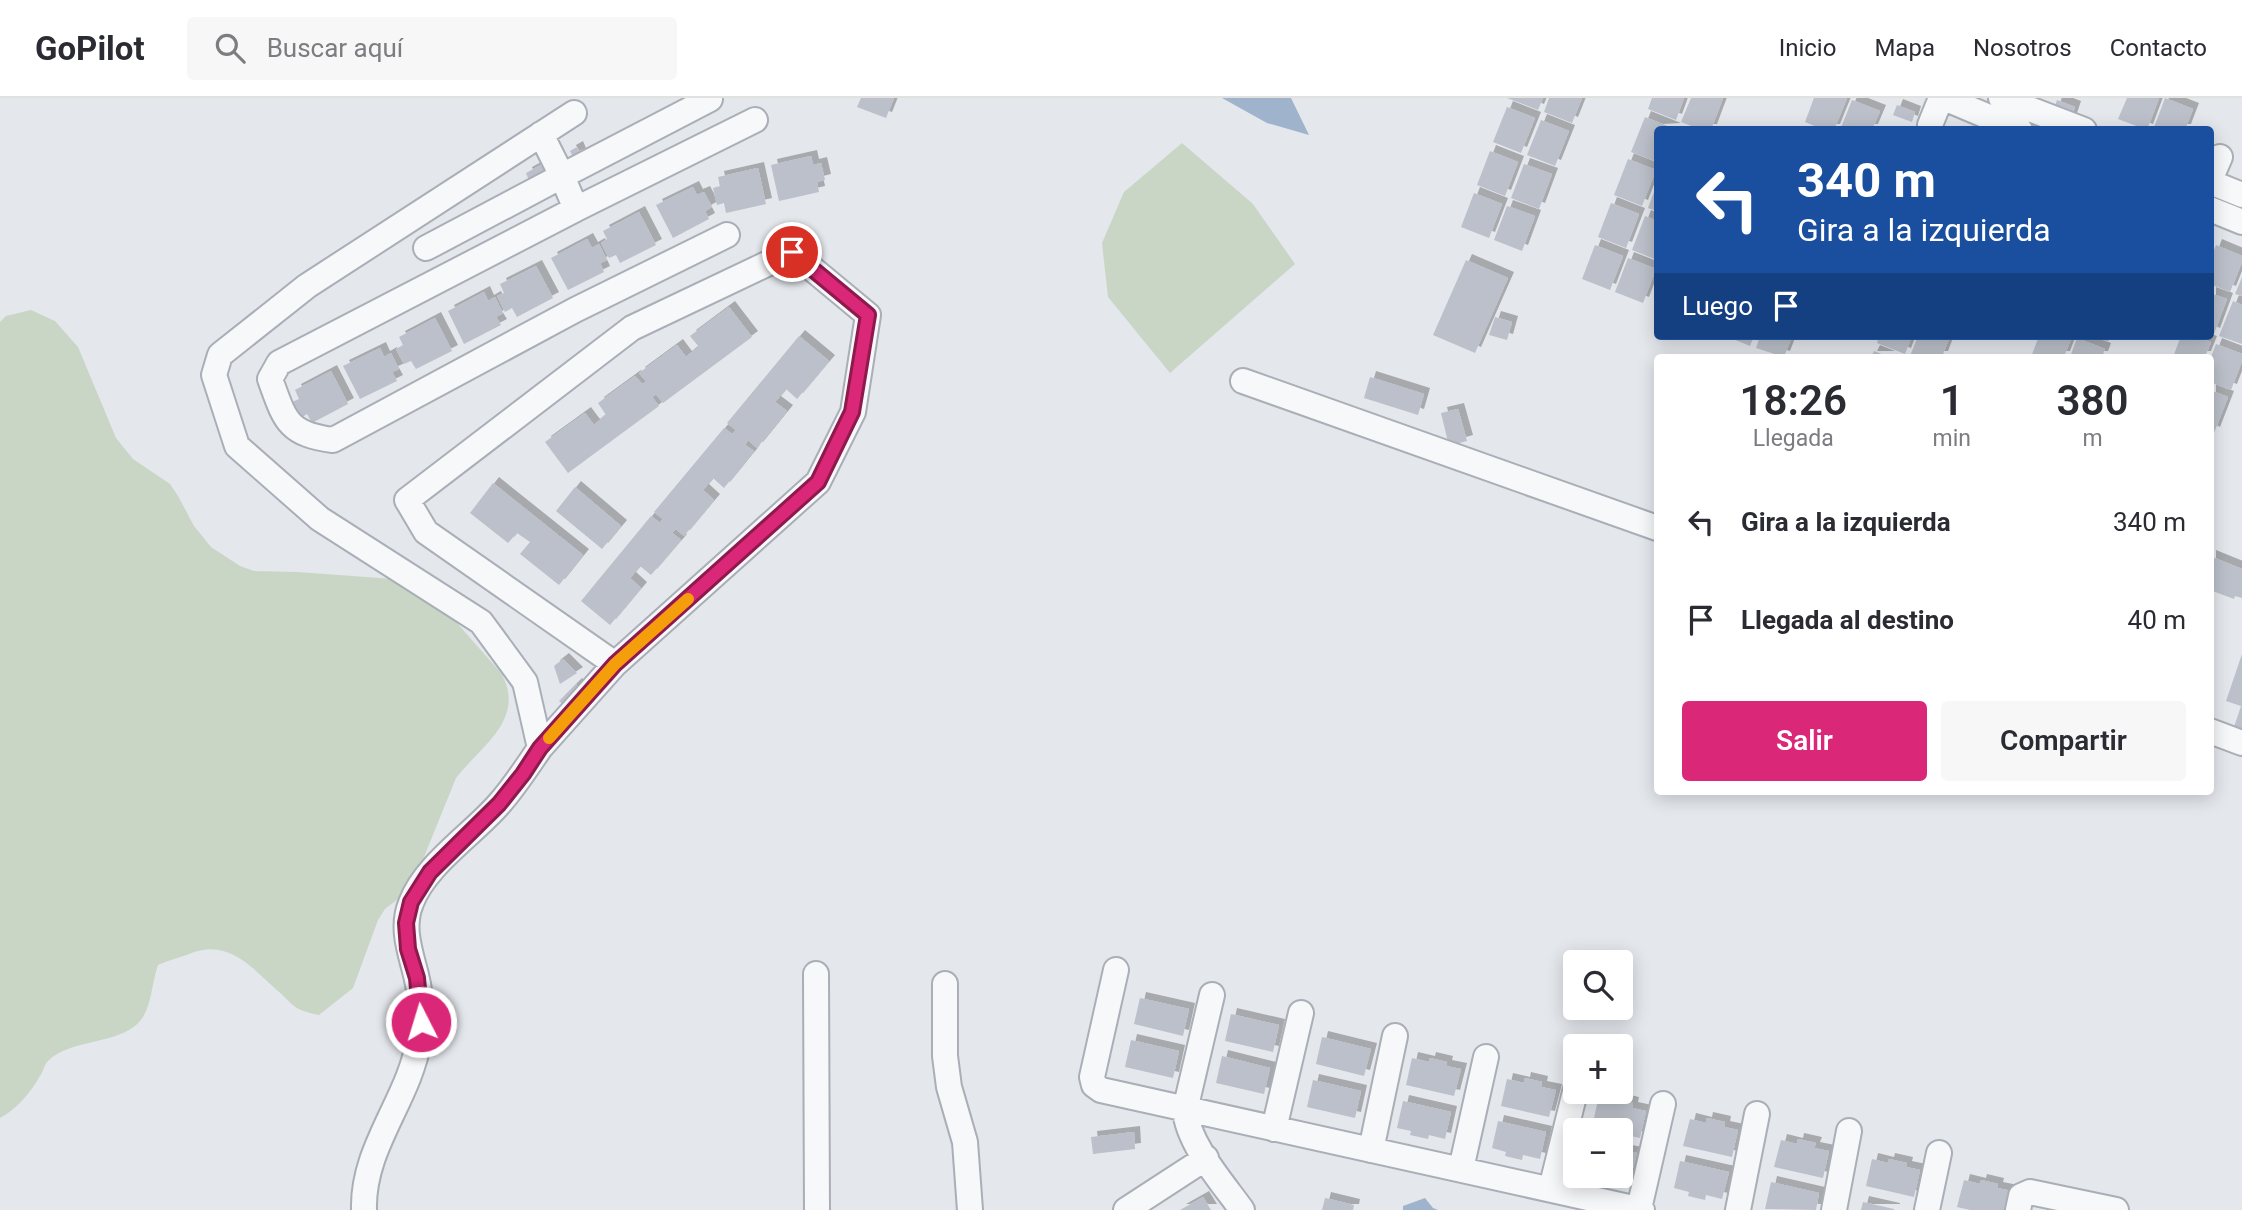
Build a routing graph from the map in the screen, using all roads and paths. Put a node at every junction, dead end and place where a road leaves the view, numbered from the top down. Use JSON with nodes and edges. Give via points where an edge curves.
{"nodes":[{"id":1,"x":1942,"y":98,"type":"edge"},
{"id":2,"x":2001,"y":98,"type":"edge"},
{"id":3,"x":710,"y":99,"type":"edge"},
{"id":4,"x":574,"y":113,"type":"dead end"},
{"id":5,"x":755,"y":120,"type":"dead end"},
{"id":6,"x":2084,"y":124,"type":"edge"},
{"id":7,"x":1930,"y":125,"type":"dead end"},
{"id":8,"x":2010,"y":126,"type":"edge"},
{"id":9,"x":541,"y":134,"type":"junction"},
{"id":10,"x":2220,"y":157,"type":"dead end"},
{"id":11,"x":2214,"y":171,"type":"edge"},
{"id":12,"x":562,"y":176,"type":"junction"},
{"id":13,"x":2214,"y":183,"type":"edge"},
{"id":14,"x":2242,"y":195,"type":"edge"},
{"id":15,"x":576,"y":209,"type":"junction"},
{"id":16,"x":2214,"y":211,"type":"edge"},
{"id":17,"x":2242,"y":222,"type":"edge"},
{"id":18,"x":727,"y":235,"type":"dead end"},
{"id":19,"x":426,"y":248,"type":"dead end"},
{"id":20,"x":1243,"y":380,"type":"dead end"},
{"id":21,"x":1654,"y":527,"type":"edge"},
{"id":22,"x":615,"y":664,"type":"junction"},
{"id":23,"x":2214,"y":732,"type":"edge"},
{"id":24,"x":2242,"y":743,"type":"edge"},
{"id":25,"x":540,"y":748,"type":"junction"},
{"id":26,"x":1116,"y":970,"type":"dead end"},
{"id":27,"x":817,"y":974,"type":"dead end"},
{"id":28,"x":946,"y":984,"type":"dead end"},
{"id":29,"x":1212,"y":995,"type":"dead end"},
{"id":30,"x":1301,"y":1013,"type":"dead end"},
{"id":31,"x":1395,"y":1036,"type":"dead end"},
{"id":32,"x":1486,"y":1057,"type":"dead end"},
{"id":33,"x":1572,"y":1104,"type":"edge"},
{"id":34,"x":1663,"y":1104,"type":"dead end"},
{"id":35,"x":1185,"y":1110,"type":"junction"},
{"id":36,"x":1757,"y":1114,"type":"dead end"},
{"id":37,"x":1274,"y":1129,"type":"junction"},
{"id":38,"x":1849,"y":1131,"type":"dead end"},
{"id":39,"x":1371,"y":1150,"type":"junction"},
{"id":40,"x":1939,"y":1153,"type":"dead end"},
{"id":41,"x":1206,"y":1158,"type":"junction"},
{"id":42,"x":1461,"y":1169,"type":"junction"},
{"id":43,"x":1551,"y":1189,"type":"junction"},
{"id":44,"x":2022,"y":1201,"type":"edge"},
{"id":45,"x":364,"y":1210,"type":"edge"},
{"id":46,"x":817,"y":1210,"type":"edge"},
{"id":47,"x":970,"y":1210,"type":"edge"},
{"id":48,"x":1126,"y":1210,"type":"edge"},
{"id":49,"x":1242,"y":1210,"type":"edge"},
{"id":50,"x":1641,"y":1210,"type":"edge"},
{"id":51,"x":1738,"y":1210,"type":"edge"},
{"id":52,"x":1834,"y":1210,"type":"edge"},
{"id":53,"x":1927,"y":1210,"type":"edge"},
{"id":54,"x":2116,"y":1210,"type":"edge"}],
"edges":[{"from":1,"to":7,"type":"street"},
{"from":1,"to":8,"type":"street"},
{"from":2,"to":6,"type":"street"},
{"from":3,"to":12,"type":"street"},
{"from":4,"to":9,"type":"street"},
{"from":5,"to":15,"type":"street"},
{"from":9,"to":12,"type":"street"},
{"from":9,"to":25,"type":"street","via":[[307,286],[219,355],[214,375],[237,446],[320,519],[481,622],[525,682]]},
{"from":10,"to":11,"type":"street"},
{"from":12,"to":15,"type":"street"},
{"from":12,"to":19,"type":"street"},
{"from":13,"to":14,"type":"street"},
{"from":15,"to":18,"type":"street","via":[[279,363],[270,379],[293,429],[332,440]]},
{"from":16,"to":17,"type":"street"},
{"from":20,"to":21,"type":"street"},
{"from":22,"to":22,"type":"street","via":[[818,482],[852,412],[868,315],[792,252],[632,328],[407,500],[426,532]]},
{"from":22,"to":25,"type":"street"},
{"from":23,"to":24,"type":"street"},
{"from":25,"to":45,"type":"street","via":[[499,804],[430,872],[411,902],[406,923],[417,978],[419,1041],[404,1087],[375,1148]]},
{"from":26,"to":35,"type":"street","via":[[1092,1077],[1097,1088]]},
{"from":27,"to":46,"type":"street"},
{"from":28,"to":47,"type":"street","via":[[945,1056],[965,1142]]},
{"from":29,"to":35,"type":"street"},
{"from":30,"to":37,"type":"street"},
{"from":31,"to":39,"type":"street"},
{"from":32,"to":42,"type":"street"},
{"from":33,"to":43,"type":"street"},
{"from":34,"to":50,"type":"street"},
{"from":35,"to":37,"type":"street"},
{"from":35,"to":41,"type":"street","via":[[1191,1135]]},
{"from":36,"to":51,"type":"street"},
{"from":37,"to":39,"type":"street"},
{"from":38,"to":52,"type":"street"},
{"from":39,"to":42,"type":"street"},
{"from":40,"to":53,"type":"street"},
{"from":41,"to":48,"type":"street"},
{"from":41,"to":49,"type":"street"},
{"from":42,"to":43,"type":"street"},
{"from":43,"to":50,"type":"street"},
{"from":44,"to":54,"type":"street"}]}
